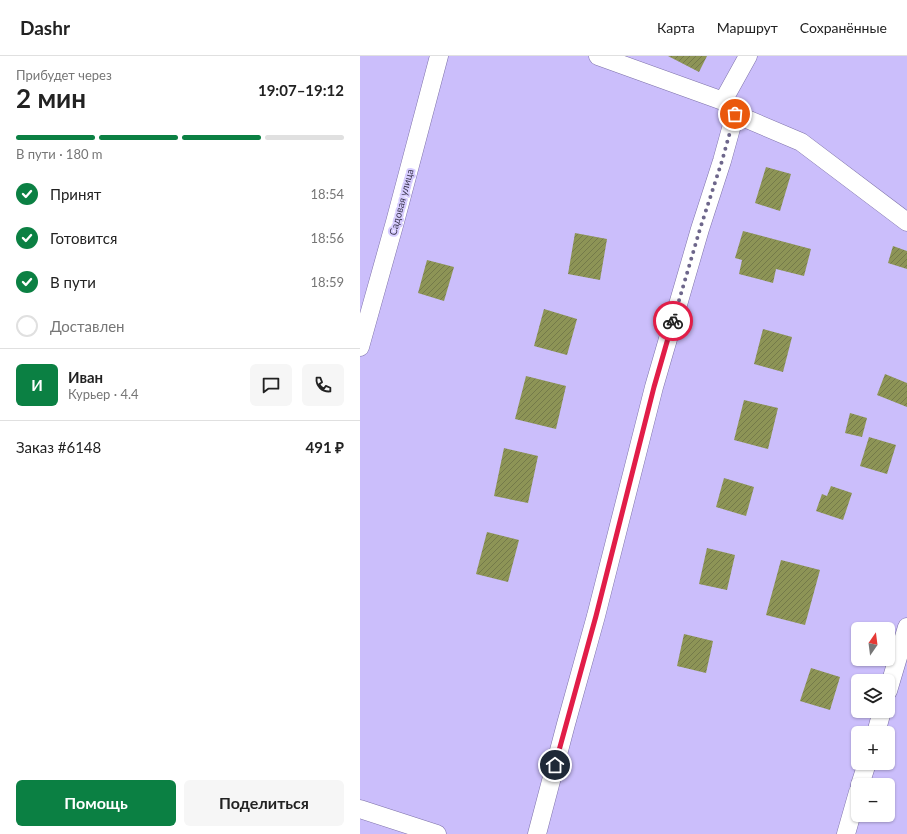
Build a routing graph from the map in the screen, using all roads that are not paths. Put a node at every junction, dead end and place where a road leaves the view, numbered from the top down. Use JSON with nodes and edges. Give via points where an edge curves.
{"nodes":[{"id":1,"x":439,"y":56,"type":"edge"},
{"id":2,"x":598,"y":56,"type":"edge"},
{"id":3,"x":748,"y":56,"type":"edge"},
{"id":4,"x":729,"y":108,"type":"junction"},
{"id":5,"x":907,"y":222,"type":"edge"},
{"id":6,"x":360,"y":347,"type":"edge"},
{"id":7,"x":907,"y":627,"type":"edge"},
{"id":8,"x":893,"y":674,"type":"edge"},
{"id":9,"x":360,"y":808,"type":"edge"},
{"id":10,"x":851,"y":816,"type":"edge"},
{"id":11,"x":437,"y":834,"type":"edge"},
{"id":12,"x":537,"y":834,"type":"edge"},
{"id":13,"x":846,"y":834,"type":"edge"}],
"edges":[{"from":1,"to":6,"type":"street","name":"Садовая улица"},
{"from":2,"to":4,"type":"street"},
{"from":3,"to":4,"type":"street"},
{"from":4,"to":5,"type":"street","via":[[801,142]]},
{"from":4,"to":12,"type":"street","via":[[722,161],[654,387]]},
{"from":7,"to":8,"type":"street"},
{"from":9,"to":11,"type":"street"},
{"from":10,"to":13,"type":"street"}]}
